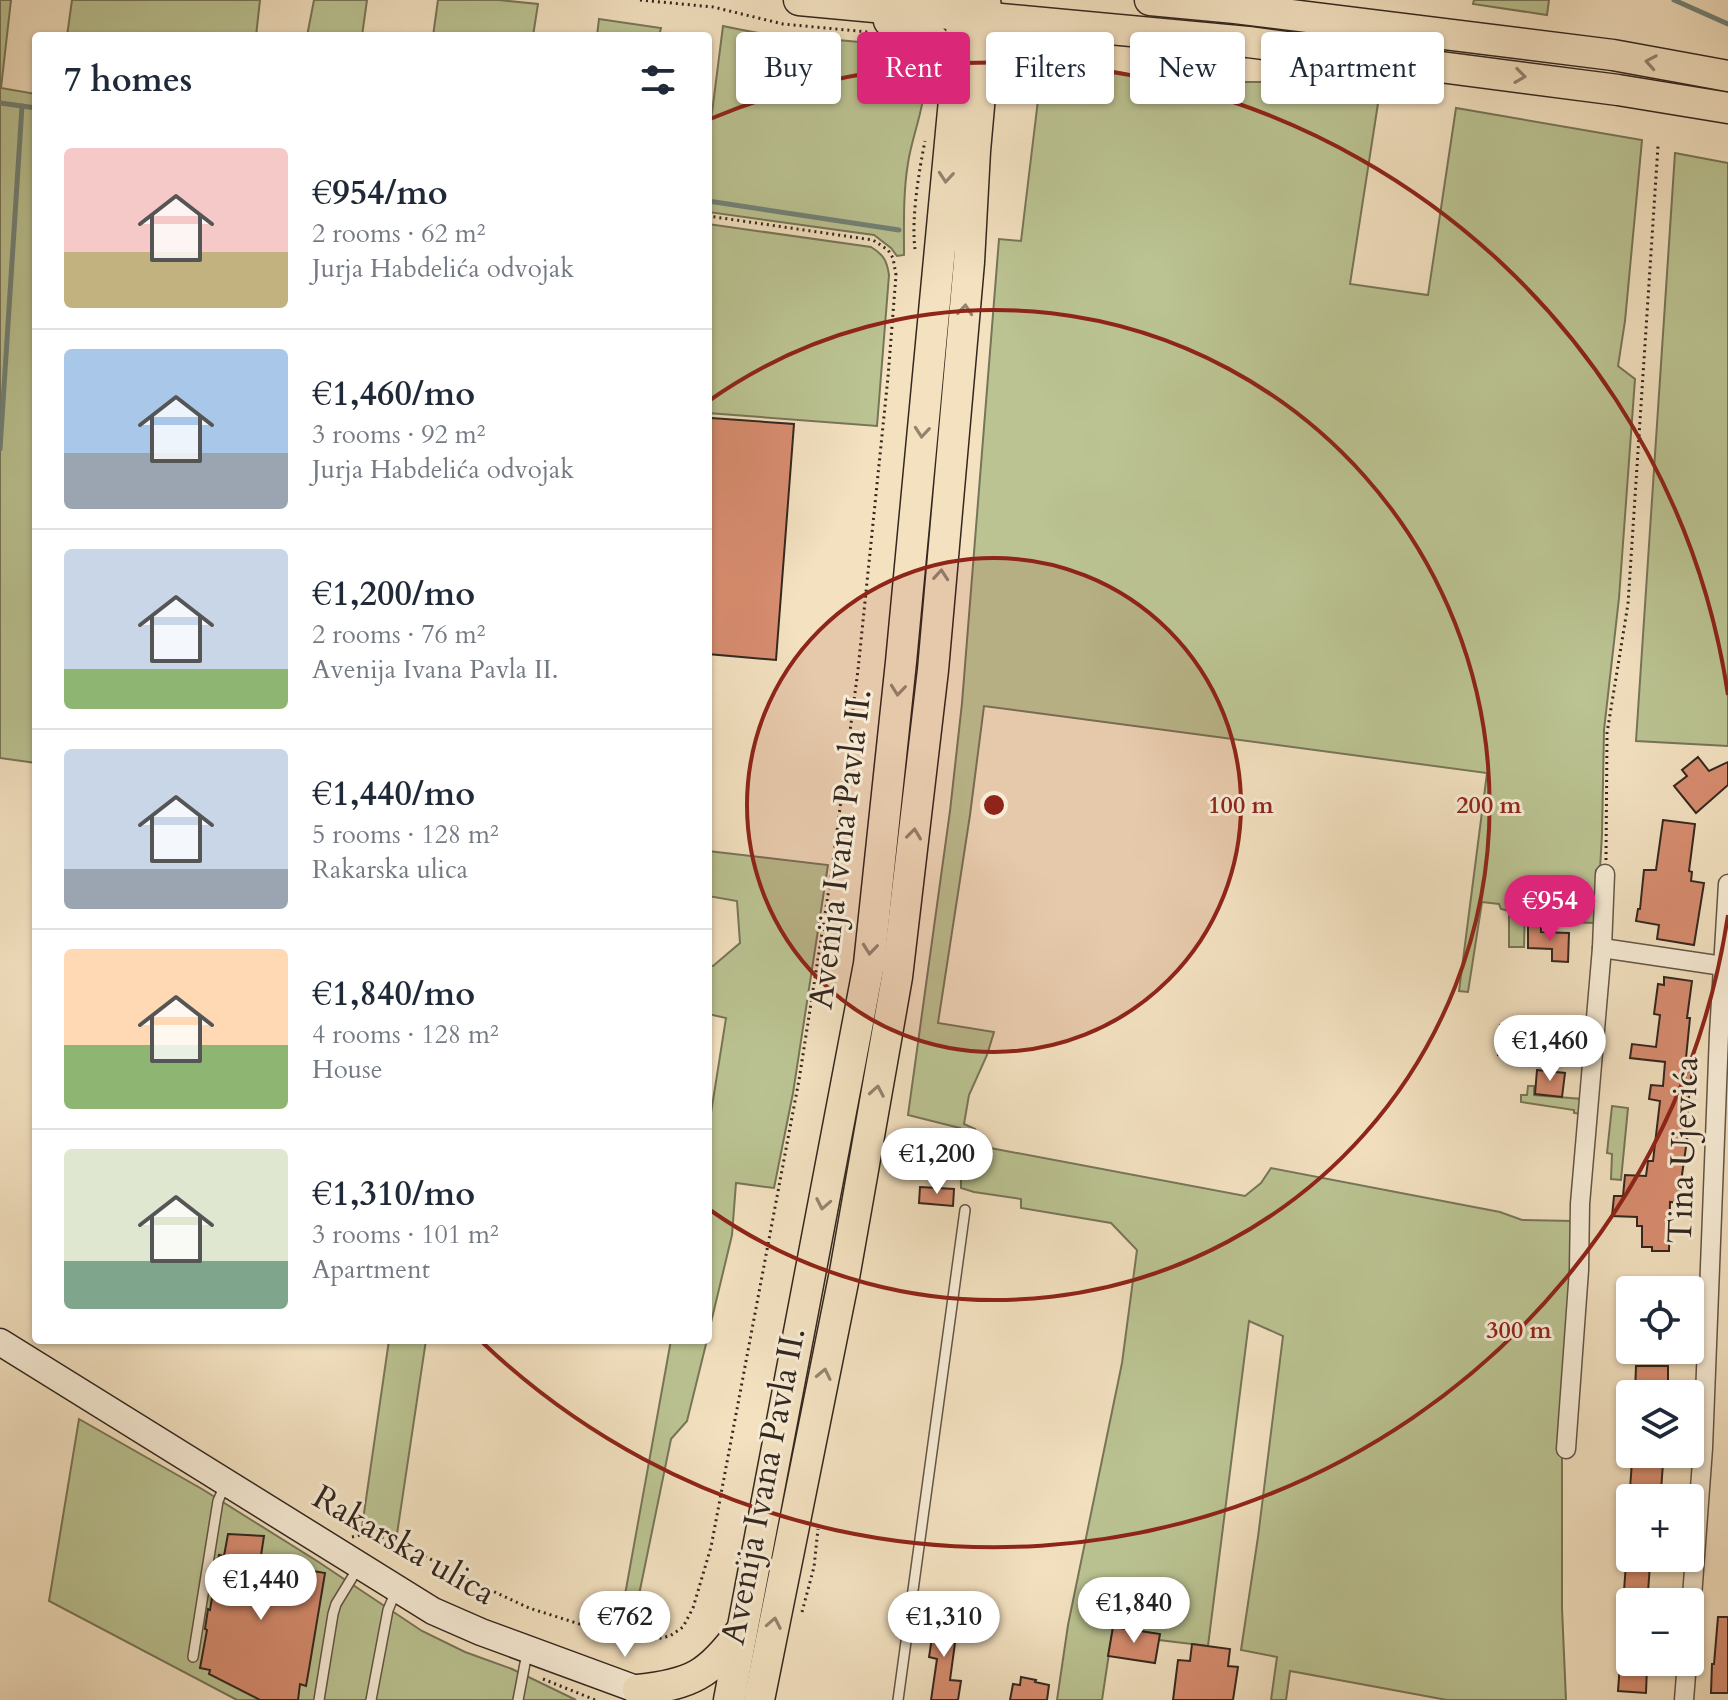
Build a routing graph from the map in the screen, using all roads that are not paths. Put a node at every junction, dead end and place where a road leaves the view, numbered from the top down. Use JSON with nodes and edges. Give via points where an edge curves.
{"nodes":[{"id":1,"x":799,"y":0,"type":"edge"},
{"id":2,"x":1150,"y":0,"type":"edge"},
{"id":3,"x":852,"y":5,"type":"junction"},
{"id":4,"x":975,"y":8,"type":"edge"},
{"id":5,"x":1066,"y":25,"type":"junction"},
{"id":6,"x":924,"y":32,"type":"edge"},
{"id":7,"x":970,"y":32,"type":"edge"},
{"id":8,"x":1728,"y":76,"type":"edge"},
{"id":9,"x":954,"y":104,"type":"edge"},
{"id":10,"x":1728,"y":108,"type":"edge"},
{"id":11,"x":975,"y":151,"type":"junction"},
{"id":12,"x":1605,"y":874,"type":"road end"},
{"id":13,"x":1728,"y":884,"type":"edge"},
{"id":14,"x":1602,"y":948,"type":"junction"},
{"id":15,"x":1723,"y":966,"type":"junction"},
{"id":16,"x":1724,"y":1035,"type":"edge"},
{"id":17,"x":965,"y":1210,"type":"dead end"},
{"id":18,"x":0,"y":1342,"type":"edge"},
{"id":19,"x":1566,"y":1449,"type":"dead end"},
{"id":20,"x":216,"y":1475,"type":"junction"},
{"id":21,"x":360,"y":1565,"type":"junction"},
{"id":22,"x":398,"y":1588,"type":"junction"},
{"id":23,"x":1693,"y":1588,"type":"edge"},
{"id":24,"x":745,"y":1626,"type":"junction"},
{"id":25,"x":528,"y":1650,"type":"junction"},
{"id":26,"x":193,"y":1657,"type":"dead end"},
{"id":27,"x":1686,"y":1676,"type":"edge"},
{"id":28,"x":652,"y":1695,"type":"edge"},
{"id":29,"x":319,"y":1700,"type":"edge"},
{"id":30,"x":371,"y":1700,"type":"edge"},
{"id":31,"x":518,"y":1700,"type":"edge"},
{"id":32,"x":729,"y":1700,"type":"edge"},
{"id":33,"x":759,"y":1700,"type":"edge"},
{"id":34,"x":898,"y":1700,"type":"edge"},
{"id":35,"x":1684,"y":1700,"type":"edge"}],
"edges":[{"from":1,"to":3,"type":"main road"},
{"from":8,"to":2,"type":"main road","one_way":true,"via":[[1613,55]]},
{"from":3,"to":4,"type":"main road"},
{"from":3,"to":6,"type":"main road","via":[[870,19]]},
{"from":4,"to":5,"type":"main road"},
{"from":4,"to":7,"type":"main road","name":"Avenija Ivana Pavla II."},
{"from":4,"to":11,"type":"main road","name":"Avenija Ivana Pavla II."},
{"from":5,"to":10,"type":"main road","one_way":true,"via":[[1321,50]]},
{"from":5,"to":11,"type":"main road","via":[[1025,34],[997,60]]},
{"from":9,"to":24,"type":"main road","name":"Avenija Ivana Pavla II.","one_way":true,"via":[[869,964]]},
{"from":33,"to":11,"type":"main road","name":"Avenija Ivana Pavla II.","one_way":true,"via":[[845,1272],[897,977],[933,670]]},
{"from":12,"to":14,"type":"street"},
{"from":13,"to":15,"type":"street","name":"Tina Ujevića"},
{"from":14,"to":15,"type":"street"},
{"from":14,"to":19,"type":"street"},
{"from":15,"to":16,"type":"street","name":"Tina Ujevića"},
{"from":16,"to":23,"type":"street","name":"Tina Ujevića"},
{"from":17,"to":34,"type":"lane"},
{"from":18,"to":20,"type":"main road","name":"Rakarska ulica"},
{"from":20,"to":21,"type":"main road","name":"Rakarska ulica"},
{"from":20,"to":26,"type":"lane","via":[[218,1501]]},
{"from":21,"to":22,"type":"main road","name":"Rakarska ulica"},
{"from":21,"to":29,"type":"lane","via":[[336,1604]]},
{"from":22,"to":25,"type":"main road","name":"Rakarska ulica","via":[[433,1611]]},
{"from":22,"to":30,"type":"lane","via":[[388,1610]]},
{"from":24,"to":28,"type":"main road","via":[[703,1673]]},
{"from":24,"to":32,"type":"main road","name":"Avenija Ivana Pavla II."},
{"from":25,"to":28,"type":"main road","name":"Rakarska ulica"},
{"from":25,"to":31,"type":"lane"},
{"from":27,"to":35,"type":"street"}]}
